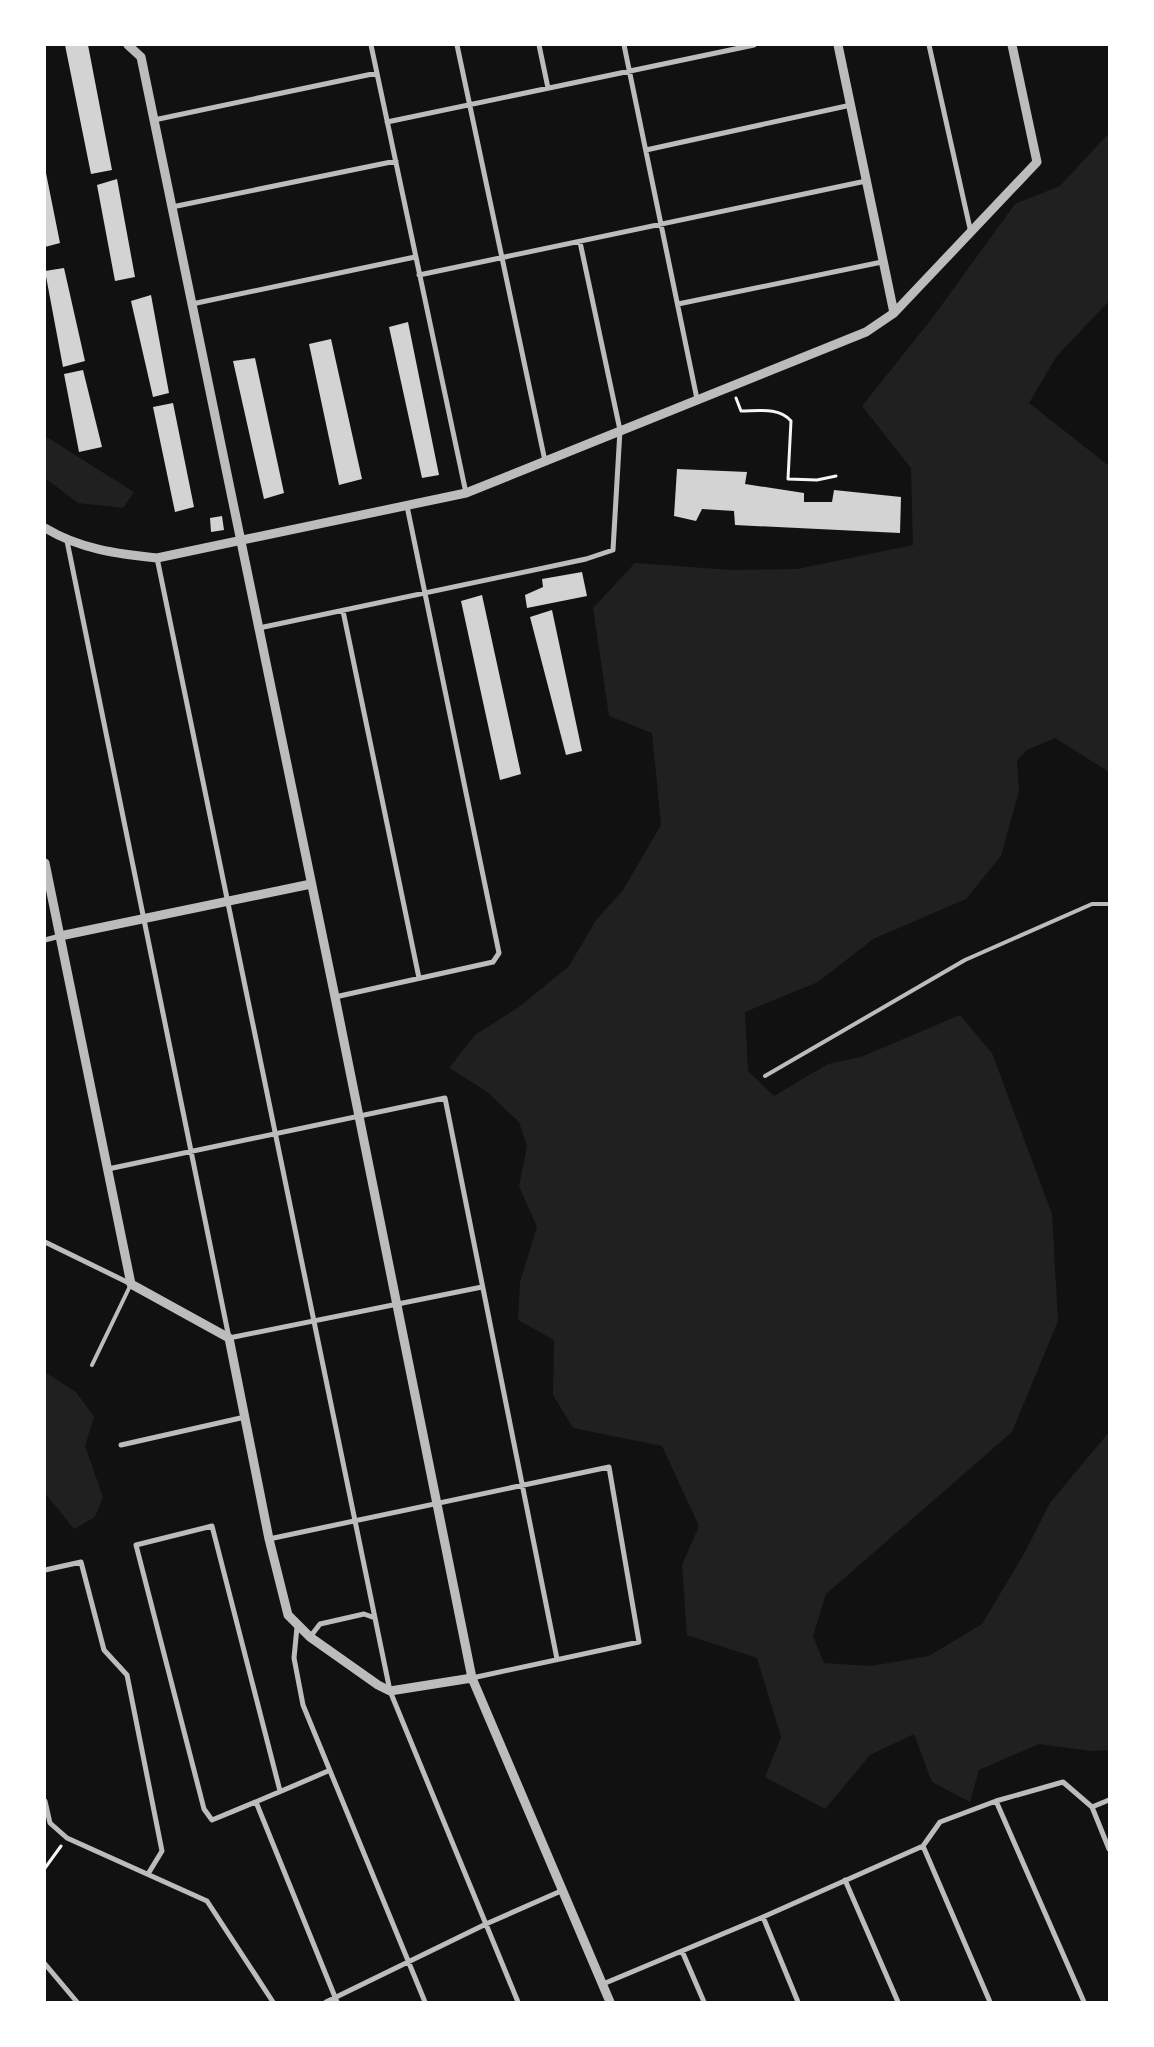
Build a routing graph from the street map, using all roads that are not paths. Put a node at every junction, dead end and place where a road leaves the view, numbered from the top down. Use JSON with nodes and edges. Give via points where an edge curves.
{"nodes":[{"id":1,"x":128,"y":45,"type":"edge"},
{"id":2,"x":370,"y":45,"type":"edge"},
{"id":3,"x":457,"y":45,"type":"edge"},
{"id":4,"x":539,"y":45,"type":"edge"},
{"id":5,"x":624,"y":45,"type":"edge"},
{"id":6,"x":754,"y":45,"type":"edge"},
{"id":7,"x":838,"y":45,"type":"edge"},
{"id":8,"x":929,"y":45,"type":"edge"},
{"id":9,"x":1012,"y":45,"type":"edge"},
{"id":10,"x":140,"y":49,"type":"edge"},
{"id":11,"x":629,"y":71,"type":"junction"},
{"id":12,"x":377,"y":73,"type":"junction"},
{"id":13,"x":548,"y":88,"type":"junction"},
{"id":14,"x":469,"y":105,"type":"junction"},
{"id":15,"x":851,"y":105,"type":"junction"},
{"id":16,"x":154,"y":120,"type":"junction"},
{"id":17,"x":387,"y":122,"type":"junction"},
{"id":18,"x":646,"y":150,"type":"junction"},
{"id":19,"x":396,"y":161,"type":"junction"},
{"id":20,"x":866,"y":181,"type":"junction"},
{"id":21,"x":172,"y":207,"type":"junction"},
{"id":22,"x":662,"y":225,"type":"junction"},
{"id":23,"x":971,"y":234,"type":"junction"},
{"id":24,"x":580,"y":242,"type":"junction"},
{"id":25,"x":416,"y":257,"type":"junction"},
{"id":26,"x":502,"y":258,"type":"junction"},
{"id":27,"x":882,"y":262,"type":"junction"},
{"id":28,"x":420,"y":275,"type":"junction"},
{"id":29,"x":192,"y":304,"type":"junction"},
{"id":30,"x":678,"y":304,"type":"junction"},
{"id":31,"x":894,"y":313,"type":"junction"},
{"id":32,"x":697,"y":399,"type":"junction"},
{"id":33,"x":620,"y":430,"type":"junction"},
{"id":34,"x":545,"y":461,"type":"junction"},
{"id":35,"x":466,"y":493,"type":"junction"},
{"id":36,"x":407,"y":506,"type":"junction"},
{"id":37,"x":45,"y":528,"type":"edge"},
{"id":38,"x":67,"y":541,"type":"junction"},
{"id":39,"x":241,"y":542,"type":"junction"},
{"id":40,"x":157,"y":558,"type":"junction"},
{"id":41,"x":426,"y":594,"type":"junction"},
{"id":42,"x":343,"y":611,"type":"junction"},
{"id":43,"x":259,"y":628,"type":"junction"},
{"id":44,"x":45,"y":863,"type":"edge"},
{"id":45,"x":311,"y":884,"type":"junction"},
{"id":46,"x":228,"y":901,"type":"junction"},
{"id":47,"x":1109,"y":904,"type":"edge"},
{"id":48,"x":143,"y":918,"type":"junction"},
{"id":49,"x":60,"y":936,"type":"junction"},
{"id":50,"x":45,"y":940,"type":"edge"},
{"id":51,"x":419,"y":978,"type":"junction"},
{"id":52,"x":335,"y":997,"type":"junction"},
{"id":53,"x":765,"y":1076,"type":"dead end"},
{"id":54,"x":358,"y":1116,"type":"junction"},
{"id":55,"x":275,"y":1133,"type":"junction"},
{"id":56,"x":191,"y":1151,"type":"junction"},
{"id":57,"x":108,"y":1169,"type":"junction"},
{"id":58,"x":45,"y":1242,"type":"edge"},
{"id":59,"x":131,"y":1284,"type":"junction"},
{"id":60,"x":482,"y":1287,"type":"junction"},
{"id":61,"x":396,"y":1304,"type":"junction"},
{"id":62,"x":314,"y":1320,"type":"junction"},
{"id":63,"x":229,"y":1338,"type":"junction"},
{"id":64,"x":92,"y":1364,"type":"dead end"},
{"id":65,"x":244,"y":1417,"type":"junction"},
{"id":66,"x":121,"y":1445,"type":"dead end"},
{"id":67,"x":522,"y":1486,"type":"junction"},
{"id":68,"x":436,"y":1504,"type":"junction"},
{"id":69,"x":355,"y":1521,"type":"junction"},
{"id":70,"x":268,"y":1539,"type":"junction"},
{"id":71,"x":45,"y":1570,"type":"edge"},
{"id":72,"x":375,"y":1618,"type":"junction"},
{"id":73,"x":297,"y":1627,"type":"junction"},
{"id":74,"x":310,"y":1637,"type":"junction"},
{"id":75,"x":558,"y":1659,"type":"junction"},
{"id":76,"x":472,"y":1678,"type":"junction"},
{"id":77,"x":390,"y":1690,"type":"junction"},
{"id":78,"x":328,"y":1771,"type":"junction"},
{"id":79,"x":280,"y":1792,"type":"junction"},
{"id":80,"x":1109,"y":1800,"type":"edge"},
{"id":81,"x":45,"y":1801,"type":"edge"},
{"id":82,"x":996,"y":1801,"type":"junction"},
{"id":83,"x":256,"y":1802,"type":"junction"},
{"id":84,"x":1092,"y":1807,"type":"junction"},
{"id":85,"x":922,"y":1846,"type":"junction"},
{"id":86,"x":1109,"y":1849,"type":"edge"},
{"id":87,"x":148,"y":1874,"type":"junction"},
{"id":88,"x":845,"y":1880,"type":"junction"},
{"id":89,"x":561,"y":1891,"type":"junction"},
{"id":90,"x":763,"y":1917,"type":"junction"},
{"id":91,"x":486,"y":1924,"type":"junction"},
{"id":92,"x":682,"y":1951,"type":"junction"},
{"id":93,"x":408,"y":1962,"type":"junction"},
{"id":94,"x":45,"y":1964,"type":"edge"},
{"id":95,"x":603,"y":1984,"type":"junction"},
{"id":96,"x":336,"y":2000,"type":"edge"},
{"id":97,"x":77,"y":2002,"type":"edge"},
{"id":98,"x":273,"y":2002,"type":"edge"},
{"id":99,"x":326,"y":2002,"type":"edge"},
{"id":100,"x":425,"y":2002,"type":"edge"},
{"id":101,"x":518,"y":2002,"type":"edge"},
{"id":102,"x":610,"y":2002,"type":"edge"},
{"id":103,"x":704,"y":2002,"type":"edge"},
{"id":104,"x":798,"y":2002,"type":"edge"},
{"id":105,"x":898,"y":2002,"type":"edge"},
{"id":106,"x":990,"y":2002,"type":"edge"},
{"id":107,"x":1084,"y":2002,"type":"edge"}],
"edges":[{"from":1,"to":10,"type":"street"},
{"from":2,"to":12,"type":"street"},
{"from":3,"to":14,"type":"street"},
{"from":4,"to":13,"type":"street"},
{"from":5,"to":11,"type":"street"},
{"from":6,"to":11,"type":"street"},
{"from":7,"to":15,"type":"street"},
{"from":8,"to":23,"type":"street"},
{"from":9,"to":23,"type":"street","via":[[1037,162]]},
{"from":10,"to":16,"type":"street"},
{"from":11,"to":13,"type":"street"},
{"from":11,"to":18,"type":"street"},
{"from":12,"to":16,"type":"street"},
{"from":12,"to":17,"type":"street"},
{"from":13,"to":14,"type":"street"},
{"from":14,"to":17,"type":"street"},
{"from":14,"to":26,"type":"street"},
{"from":15,"to":18,"type":"street"},
{"from":15,"to":20,"type":"street"},
{"from":16,"to":21,"type":"street"},
{"from":17,"to":19,"type":"street"},
{"from":18,"to":22,"type":"street"},
{"from":19,"to":21,"type":"street"},
{"from":19,"to":25,"type":"street"},
{"from":20,"to":22,"type":"street"},
{"from":20,"to":27,"type":"street"},
{"from":21,"to":29,"type":"street"},
{"from":22,"to":24,"type":"street"},
{"from":22,"to":30,"type":"street"},
{"from":23,"to":31,"type":"street"},
{"from":24,"to":26,"type":"street"},
{"from":24,"to":33,"type":"street"},
{"from":25,"to":28,"type":"street"},
{"from":25,"to":29,"type":"street"},
{"from":26,"to":28,"type":"street"},
{"from":26,"to":34,"type":"street"},
{"from":27,"to":30,"type":"street"},
{"from":27,"to":31,"type":"street"},
{"from":28,"to":35,"type":"street"},
{"from":29,"to":39,"type":"street"},
{"from":30,"to":32,"type":"street"},
{"from":31,"to":32,"type":"street","via":[[866,332]]},
{"from":32,"to":33,"type":"street"},
{"from":33,"to":34,"type":"street"},
{"from":33,"to":41,"type":"street","via":[[613,550],[586,559]]},
{"from":34,"to":35,"type":"street"},
{"from":35,"to":36,"type":"street"},
{"from":36,"to":39,"type":"street"},
{"from":36,"to":41,"type":"street"},
{"from":37,"to":38,"type":"street"},
{"from":38,"to":40,"type":"street","via":[[122,555]]},
{"from":38,"to":48,"type":"street"},
{"from":39,"to":40,"type":"street"},
{"from":39,"to":43,"type":"street"},
{"from":40,"to":46,"type":"street"},
{"from":41,"to":42,"type":"street"},
{"from":41,"to":51,"type":"street","via":[[499,953],[493,962]]},
{"from":42,"to":43,"type":"street"},
{"from":42,"to":51,"type":"street"},
{"from":43,"to":45,"type":"street"},
{"from":44,"to":49,"type":"street"},
{"from":45,"to":46,"type":"street"},
{"from":45,"to":52,"type":"street"},
{"from":46,"to":48,"type":"street"},
{"from":46,"to":55,"type":"street"},
{"from":47,"to":53,"type":"lane","via":[[1092,904],[965,960]]},
{"from":48,"to":49,"type":"street"},
{"from":48,"to":56,"type":"street"},
{"from":49,"to":50,"type":"street"},
{"from":49,"to":57,"type":"street"},
{"from":51,"to":52,"type":"street"},
{"from":52,"to":54,"type":"street"},
{"from":54,"to":55,"type":"street"},
{"from":54,"to":60,"type":"street","via":[[445,1098]]},
{"from":54,"to":61,"type":"street"},
{"from":55,"to":56,"type":"street"},
{"from":55,"to":62,"type":"street"},
{"from":56,"to":57,"type":"street"},
{"from":56,"to":63,"type":"street"},
{"from":57,"to":59,"type":"street"},
{"from":58,"to":59,"type":"street"},
{"from":59,"to":63,"type":"street"},
{"from":59,"to":64,"type":"lane"},
{"from":60,"to":61,"type":"street"},
{"from":60,"to":67,"type":"street"},
{"from":61,"to":62,"type":"street"},
{"from":61,"to":68,"type":"street"},
{"from":62,"to":63,"type":"street"},
{"from":62,"to":69,"type":"street"},
{"from":63,"to":65,"type":"street"},
{"from":65,"to":66,"type":"street"},
{"from":65,"to":70,"type":"street"},
{"from":67,"to":68,"type":"street"},
{"from":67,"to":75,"type":"street"},
{"from":67,"to":75,"type":"street","via":[[609,1467],[638,1642]]},
{"from":68,"to":69,"type":"street"},
{"from":68,"to":76,"type":"street"},
{"from":69,"to":70,"type":"street"},
{"from":69,"to":72,"type":"street"},
{"from":70,"to":73,"type":"street","via":[[288,1615]]},
{"from":71,"to":87,"type":"street","via":[[81,1562],[104,1650],[127,1675],[162,1850]]},
{"from":72,"to":74,"type":"street","via":[[364,1614],[320,1624]]},
{"from":72,"to":77,"type":"street"},
{"from":73,"to":74,"type":"street"},
{"from":73,"to":78,"type":"street","via":[[294,1658],[303,1705]]},
{"from":74,"to":77,"type":"street"},
{"from":75,"to":76,"type":"street"},
{"from":76,"to":77,"type":"street"},
{"from":76,"to":89,"type":"street"},
{"from":77,"to":91,"type":"street"},
{"from":78,"to":79,"type":"street"},
{"from":78,"to":93,"type":"street"},
{"from":79,"to":83,"type":"street"},
{"from":79,"to":83,"type":"street","via":[[212,1526],[136,1545],[204,1809],[212,1820]]},
{"from":80,"to":84,"type":"street"},
{"from":81,"to":87,"type":"street","via":[[50,1823],[67,1838]]},
{"from":82,"to":84,"type":"street","via":[[1063,1782]]},
{"from":82,"to":85,"type":"street","via":[[940,1822]]},
{"from":82,"to":107,"type":"street"},
{"from":83,"to":96,"type":"street"},
{"from":84,"to":86,"type":"street"},
{"from":85,"to":88,"type":"street"},
{"from":85,"to":106,"type":"street"},
{"from":87,"to":98,"type":"street","via":[[207,1901]]},
{"from":88,"to":90,"type":"street"},
{"from":88,"to":105,"type":"street"},
{"from":89,"to":91,"type":"street"},
{"from":89,"to":95,"type":"street"},
{"from":90,"to":92,"type":"street"},
{"from":90,"to":104,"type":"street"},
{"from":91,"to":93,"type":"street"},
{"from":91,"to":101,"type":"street"},
{"from":92,"to":95,"type":"street"},
{"from":92,"to":103,"type":"street"},
{"from":93,"to":96,"type":"street"},
{"from":93,"to":100,"type":"street"},
{"from":94,"to":97,"type":"street"},
{"from":95,"to":102,"type":"street"},
{"from":96,"to":99,"type":"street"}]}
